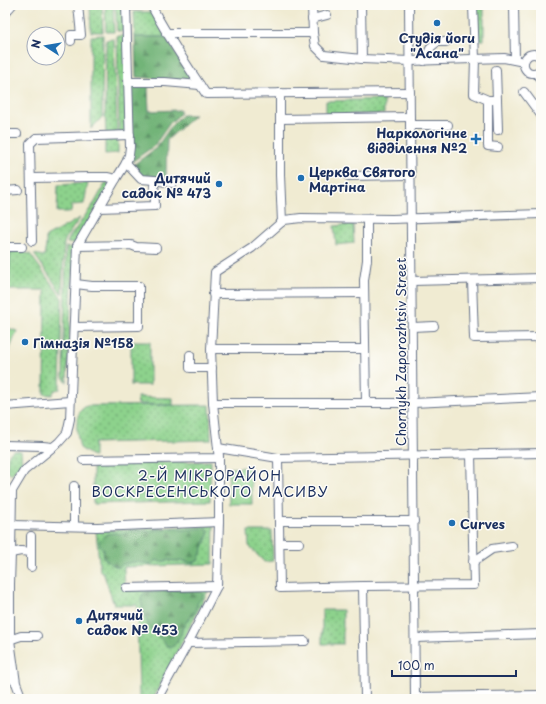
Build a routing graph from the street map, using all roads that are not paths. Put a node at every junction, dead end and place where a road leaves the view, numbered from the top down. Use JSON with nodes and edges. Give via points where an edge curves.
{"nodes":[{"id":1,"x":12,"y":5,"type":"edge"},
{"id":2,"x":78,"y":5,"type":"edge"},
{"id":3,"x":126,"y":5,"type":"edge"},
{"id":4,"x":151,"y":5,"type":"edge"},
{"id":5,"x":312,"y":5,"type":"edge"},
{"id":6,"x":361,"y":5,"type":"edge"},
{"id":7,"x":409,"y":5,"type":"edge"},
{"id":8,"x":473,"y":5,"type":"edge"},
{"id":9,"x":514,"y":5,"type":"edge"},
{"id":10,"x":5,"y":13,"type":"edge"},
{"id":11,"x":327,"y":15,"type":"dead end"},
{"id":12,"x":312,"y":18,"type":"junction"},
{"id":13,"x":166,"y":33,"type":"junction"},
{"id":14,"x":313,"y":33,"type":"junction"},
{"id":15,"x":70,"y":41,"type":"dead end"},
{"id":16,"x":446,"y":42,"type":"dead end"},
{"id":17,"x":541,"y":57,"type":"edge"},
{"id":18,"x":362,"y":59,"type":"junction"},
{"id":19,"x":475,"y":59,"type":"junction"},
{"id":20,"x":515,"y":60,"type":"junction"},
{"id":21,"x":410,"y":61,"type":"junction"},
{"id":22,"x":424,"y":61,"type":"junction"},
{"id":23,"x":524,"y":62,"type":"junction"},
{"id":24,"x":496,"y":70,"type":"dead end"},
{"id":25,"x":539,"y":74,"type":"edge"},
{"id":26,"x":128,"y":82,"type":"junction"},
{"id":27,"x":200,"y":85,"type":"junction"},
{"id":28,"x":410,"y":92,"type":"junction"},
{"id":29,"x":524,"y":92,"type":"dead end"},
{"id":30,"x":280,"y":93,"type":"junction"},
{"id":31,"x":488,"y":100,"type":"junction"},
{"id":32,"x":497,"y":100,"type":"junction"},
{"id":33,"x":541,"y":114,"type":"edge"},
{"id":34,"x":280,"y":119,"type":"junction"},
{"id":35,"x":410,"y":121,"type":"junction"},
{"id":36,"x":448,"y":125,"type":"dead end"},
{"id":37,"x":498,"y":130,"type":"dead end"},
{"id":38,"x":5,"y":134,"type":"edge"},
{"id":39,"x":17,"y":134,"type":"dead end"},
{"id":40,"x":130,"y":135,"type":"junction"},
{"id":41,"x":498,"y":146,"type":"dead end"},
{"id":42,"x":126,"y":163,"type":"junction"},
{"id":43,"x":411,"y":175,"type":"junction"},
{"id":44,"x":348,"y":176,"type":"dead end"},
{"id":45,"x":31,"y":178,"type":"junction"},
{"id":46,"x":116,"y":179,"type":"junction"},
{"id":47,"x":154,"y":180,"type":"junction"},
{"id":48,"x":172,"y":183,"type":"dead end"},
{"id":49,"x":18,"y":190,"type":"dead end"},
{"id":50,"x":5,"y":191,"type":"edge"},
{"id":51,"x":99,"y":208,"type":"junction"},
{"id":52,"x":541,"y":214,"type":"edge"},
{"id":53,"x":367,"y":219,"type":"junction"},
{"id":54,"x":411,"y":219,"type":"junction"},
{"id":55,"x":282,"y":222,"type":"junction"},
{"id":56,"x":32,"y":241,"type":"dead end"},
{"id":57,"x":77,"y":246,"type":"junction"},
{"id":58,"x":5,"y":247,"type":"edge"},
{"id":59,"x":22,"y":247,"type":"dead end"},
{"id":60,"x":156,"y":248,"type":"dead end"},
{"id":61,"x":541,"y":278,"type":"edge"},
{"id":62,"x":472,"y":280,"type":"junction"},
{"id":63,"x":412,"y":281,"type":"junction"},
{"id":64,"x":76,"y":284,"type":"junction"},
{"id":65,"x":364,"y":293,"type":"junction"},
{"id":66,"x":213,"y":294,"type":"junction"},
{"id":67,"x":434,"y":326,"type":"dead end"},
{"id":68,"x":74,"y":327,"type":"junction"},
{"id":69,"x":412,"y":327,"type":"junction"},
{"id":70,"x":541,"y":337,"type":"edge"},
{"id":71,"x":211,"y":349,"type":"junction"},
{"id":72,"x":365,"y":349,"type":"junction"},
{"id":73,"x":190,"y":355,"type":"dead end"},
{"id":74,"x":212,"y":368,"type":"junction"},
{"id":75,"x":541,"y":397,"type":"edge"},
{"id":76,"x":70,"y":400,"type":"junction"},
{"id":77,"x":213,"y":403,"type":"junction"},
{"id":78,"x":366,"y":403,"type":"junction"},
{"id":79,"x":413,"y":403,"type":"junction"},
{"id":80,"x":5,"y":406,"type":"edge"},
{"id":81,"x":5,"y":445,"type":"edge"},
{"id":82,"x":52,"y":447,"type":"junction"},
{"id":83,"x":218,"y":448,"type":"junction"},
{"id":84,"x":541,"y":453,"type":"edge"},
{"id":85,"x":471,"y":454,"type":"junction"},
{"id":86,"x":413,"y":455,"type":"junction"},
{"id":87,"x":219,"y":458,"type":"junction"},
{"id":88,"x":278,"y":458,"type":"junction"},
{"id":89,"x":83,"y":460,"type":"dead end"},
{"id":90,"x":74,"y":486,"type":"dead end"},
{"id":91,"x":279,"y":521,"type":"junction"},
{"id":92,"x":414,"y":521,"type":"junction"},
{"id":93,"x":219,"y":522,"type":"junction"},
{"id":94,"x":12,"y":525,"type":"junction"},
{"id":95,"x":74,"y":526,"type":"junction"},
{"id":96,"x":31,"y":536,"type":"dead end"},
{"id":97,"x":280,"y":543,"type":"junction"},
{"id":98,"x":299,"y":543,"type":"dead end"},
{"id":99,"x":512,"y":546,"type":"dead end"},
{"id":100,"x":31,"y":552,"type":"junction"},
{"id":101,"x":11,"y":553,"type":"junction"},
{"id":102,"x":473,"y":562,"type":"junction"},
{"id":103,"x":31,"y":567,"type":"dead end"},
{"id":104,"x":7,"y":584,"type":"edge"},
{"id":105,"x":414,"y":585,"type":"junction"},
{"id":106,"x":217,"y":586,"type":"junction"},
{"id":107,"x":363,"y":586,"type":"junction"},
{"id":108,"x":126,"y":588,"type":"dead end"},
{"id":109,"x":541,"y":634,"type":"edge"},
{"id":110,"x":37,"y":636,"type":"dead end"},
{"id":111,"x":415,"y":638,"type":"junction"},
{"id":112,"x":7,"y":641,"type":"edge"},
{"id":113,"x":304,"y":641,"type":"dead end"},
{"id":114,"x":188,"y":643,"type":"junction"},
{"id":115,"x":5,"y":667,"type":"edge"},
{"id":116,"x":16,"y":683,"type":"junction"},
{"id":117,"x":541,"y":696,"type":"edge"},
{"id":118,"x":415,"y":698,"type":"edge"},
{"id":119,"x":22,"y":699,"type":"edge"},
{"id":120,"x":157,"y":699,"type":"edge"},
{"id":121,"x":365,"y":699,"type":"edge"}],
"edges":[{"from":1,"to":10,"type":"street"},
{"from":2,"to":15,"type":"street","via":[[80,35],[71,35]]},
{"from":3,"to":4,"type":"street"},
{"from":3,"to":26,"type":"street"},
{"from":4,"to":13,"type":"street"},
{"from":5,"to":12,"type":"street"},
{"from":6,"to":18,"type":"street"},
{"from":7,"to":21,"type":"street","name":"Chornykh Zaporozhtsiv Street"},
{"from":8,"to":19,"type":"street"},
{"from":9,"to":20,"type":"street"},
{"from":11,"to":12,"type":"street"},
{"from":12,"to":14,"type":"street"},
{"from":13,"to":14,"type":"street"},
{"from":13,"to":27,"type":"street"},
{"from":14,"to":18,"type":"street","via":[[315,46],[324,55]]},
{"from":16,"to":22,"type":"street","via":[[438,42],[431,47]]},
{"from":17,"to":23,"type":"street","via":[[532,54]]},
{"from":18,"to":21,"type":"street"},
{"from":19,"to":20,"type":"street"},
{"from":19,"to":22,"type":"street"},
{"from":19,"to":31,"type":"street","via":[[474,94]]},
{"from":20,"to":23,"type":"street"},
{"from":21,"to":22,"type":"street"},
{"from":21,"to":28,"type":"street","name":"Chornykh Zaporozhtsiv Street"},
{"from":23,"to":25,"type":"street","via":[[526,70]]},
{"from":24,"to":32,"type":"street"},
{"from":26,"to":27,"type":"street"},
{"from":26,"to":40,"type":"street"},
{"from":27,"to":30,"type":"street","via":[[206,94]]},
{"from":28,"to":30,"type":"street"},
{"from":28,"to":35,"type":"street","name":"Chornykh Zaporozhtsiv Street"},
{"from":29,"to":33,"type":"street"},
{"from":30,"to":34,"type":"street"},
{"from":31,"to":32,"type":"street"},
{"from":31,"to":41,"type":"street","via":[[488,146]]},
{"from":32,"to":37,"type":"street"},
{"from":34,"to":35,"type":"street"},
{"from":34,"to":55,"type":"street"},
{"from":35,"to":36,"type":"street"},
{"from":35,"to":43,"type":"street","name":"Chornykh Zaporozhtsiv Street"},
{"from":38,"to":39,"type":"street"},
{"from":40,"to":42,"type":"street"},
{"from":40,"to":45,"type":"street","via":[[36,138],[30,144]]},
{"from":42,"to":46,"type":"street"},
{"from":42,"to":47,"type":"street","via":[[141,179]]},
{"from":43,"to":44,"type":"street"},
{"from":43,"to":54,"type":"street","name":"Chornykh Zaporozhtsiv Street"},
{"from":45,"to":46,"type":"street"},
{"from":45,"to":56,"type":"street"},
{"from":46,"to":51,"type":"street"},
{"from":47,"to":48,"type":"street"},
{"from":47,"to":51,"type":"street","via":[[155,206]]},
{"from":49,"to":50,"type":"street"},
{"from":51,"to":57,"type":"street"},
{"from":52,"to":54,"type":"street"},
{"from":53,"to":54,"type":"street"},
{"from":53,"to":55,"type":"street","via":[[301,218]]},
{"from":53,"to":65,"type":"street"},
{"from":54,"to":63,"type":"street","name":"Chornykh Zaporozhtsiv Street"},
{"from":55,"to":66,"type":"street","via":[[252,248],[215,272]]},
{"from":57,"to":60,"type":"street","via":[[130,245]]},
{"from":57,"to":64,"type":"street"},
{"from":58,"to":59,"type":"street"},
{"from":61,"to":62,"type":"street"},
{"from":62,"to":63,"type":"street"},
{"from":62,"to":70,"type":"street","via":[[474,338]]},
{"from":63,"to":69,"type":"street","name":"Chornykh Zaporozhtsiv Street"},
{"from":64,"to":68,"type":"street"},
{"from":64,"to":68,"type":"street","via":[[139,286],[139,326]]},
{"from":65,"to":66,"type":"street"},
{"from":65,"to":72,"type":"street"},
{"from":66,"to":71,"type":"street"},
{"from":67,"to":69,"type":"street"},
{"from":68,"to":76,"type":"street"},
{"from":69,"to":79,"type":"street","name":"Chornykh Zaporozhtsiv Street"},
{"from":71,"to":72,"type":"street"},
{"from":71,"to":74,"type":"street"},
{"from":72,"to":78,"type":"street"},
{"from":73,"to":74,"type":"street","via":[[190,368]]},
{"from":74,"to":77,"type":"street"},
{"from":75,"to":79,"type":"street"},
{"from":76,"to":80,"type":"street"},
{"from":76,"to":82,"type":"street","via":[[67,433]]},
{"from":77,"to":78,"type":"street"},
{"from":77,"to":83,"type":"street"},
{"from":78,"to":79,"type":"street"},
{"from":79,"to":86,"type":"street","name":"Chornykh Zaporozhtsiv Street"},
{"from":81,"to":82,"type":"street"},
{"from":82,"to":94,"type":"street","via":[[24,471],[12,491]]},
{"from":83,"to":87,"type":"street"},
{"from":83,"to":88,"type":"street"},
{"from":84,"to":85,"type":"street"},
{"from":85,"to":86,"type":"street"},
{"from":85,"to":102,"type":"street"},
{"from":86,"to":88,"type":"street"},
{"from":86,"to":92,"type":"street","name":"Chornykh Zaporozhtsiv Street"},
{"from":87,"to":89,"type":"street"},
{"from":87,"to":93,"type":"street"},
{"from":88,"to":91,"type":"street"},
{"from":90,"to":95,"type":"street"},
{"from":91,"to":92,"type":"street"},
{"from":91,"to":97,"type":"street"},
{"from":92,"to":105,"type":"street","name":"Chornykh Zaporozhtsiv Street"},
{"from":93,"to":95,"type":"street"},
{"from":93,"to":106,"type":"street"},
{"from":94,"to":95,"type":"street"},
{"from":94,"to":101,"type":"street"},
{"from":96,"to":100,"type":"street"},
{"from":97,"to":98,"type":"street"},
{"from":97,"to":107,"type":"street","via":[[280,588]]},
{"from":99,"to":102,"type":"street","via":[[492,549]]},
{"from":100,"to":101,"type":"street"},
{"from":100,"to":103,"type":"street"},
{"from":101,"to":104,"type":"street"},
{"from":102,"to":105,"type":"street","via":[[474,585]]},
{"from":104,"to":112,"type":"street"},
{"from":105,"to":107,"type":"street"},
{"from":105,"to":111,"type":"street","name":"Chornykh Zaporozhtsiv Street"},
{"from":106,"to":108,"type":"street"},
{"from":106,"to":114,"type":"street"},
{"from":107,"to":121,"type":"street"},
{"from":109,"to":111,"type":"street"},
{"from":110,"to":112,"type":"street","via":[[21,636]]},
{"from":111,"to":118,"type":"street","name":"Chornykh Zaporozhtsiv Street"},
{"from":112,"to":116,"type":"street"},
{"from":113,"to":114,"type":"street"},
{"from":114,"to":120,"type":"street"},
{"from":115,"to":116,"type":"street"},
{"from":116,"to":119,"type":"street"},
{"from":117,"to":118,"type":"street"}]}
